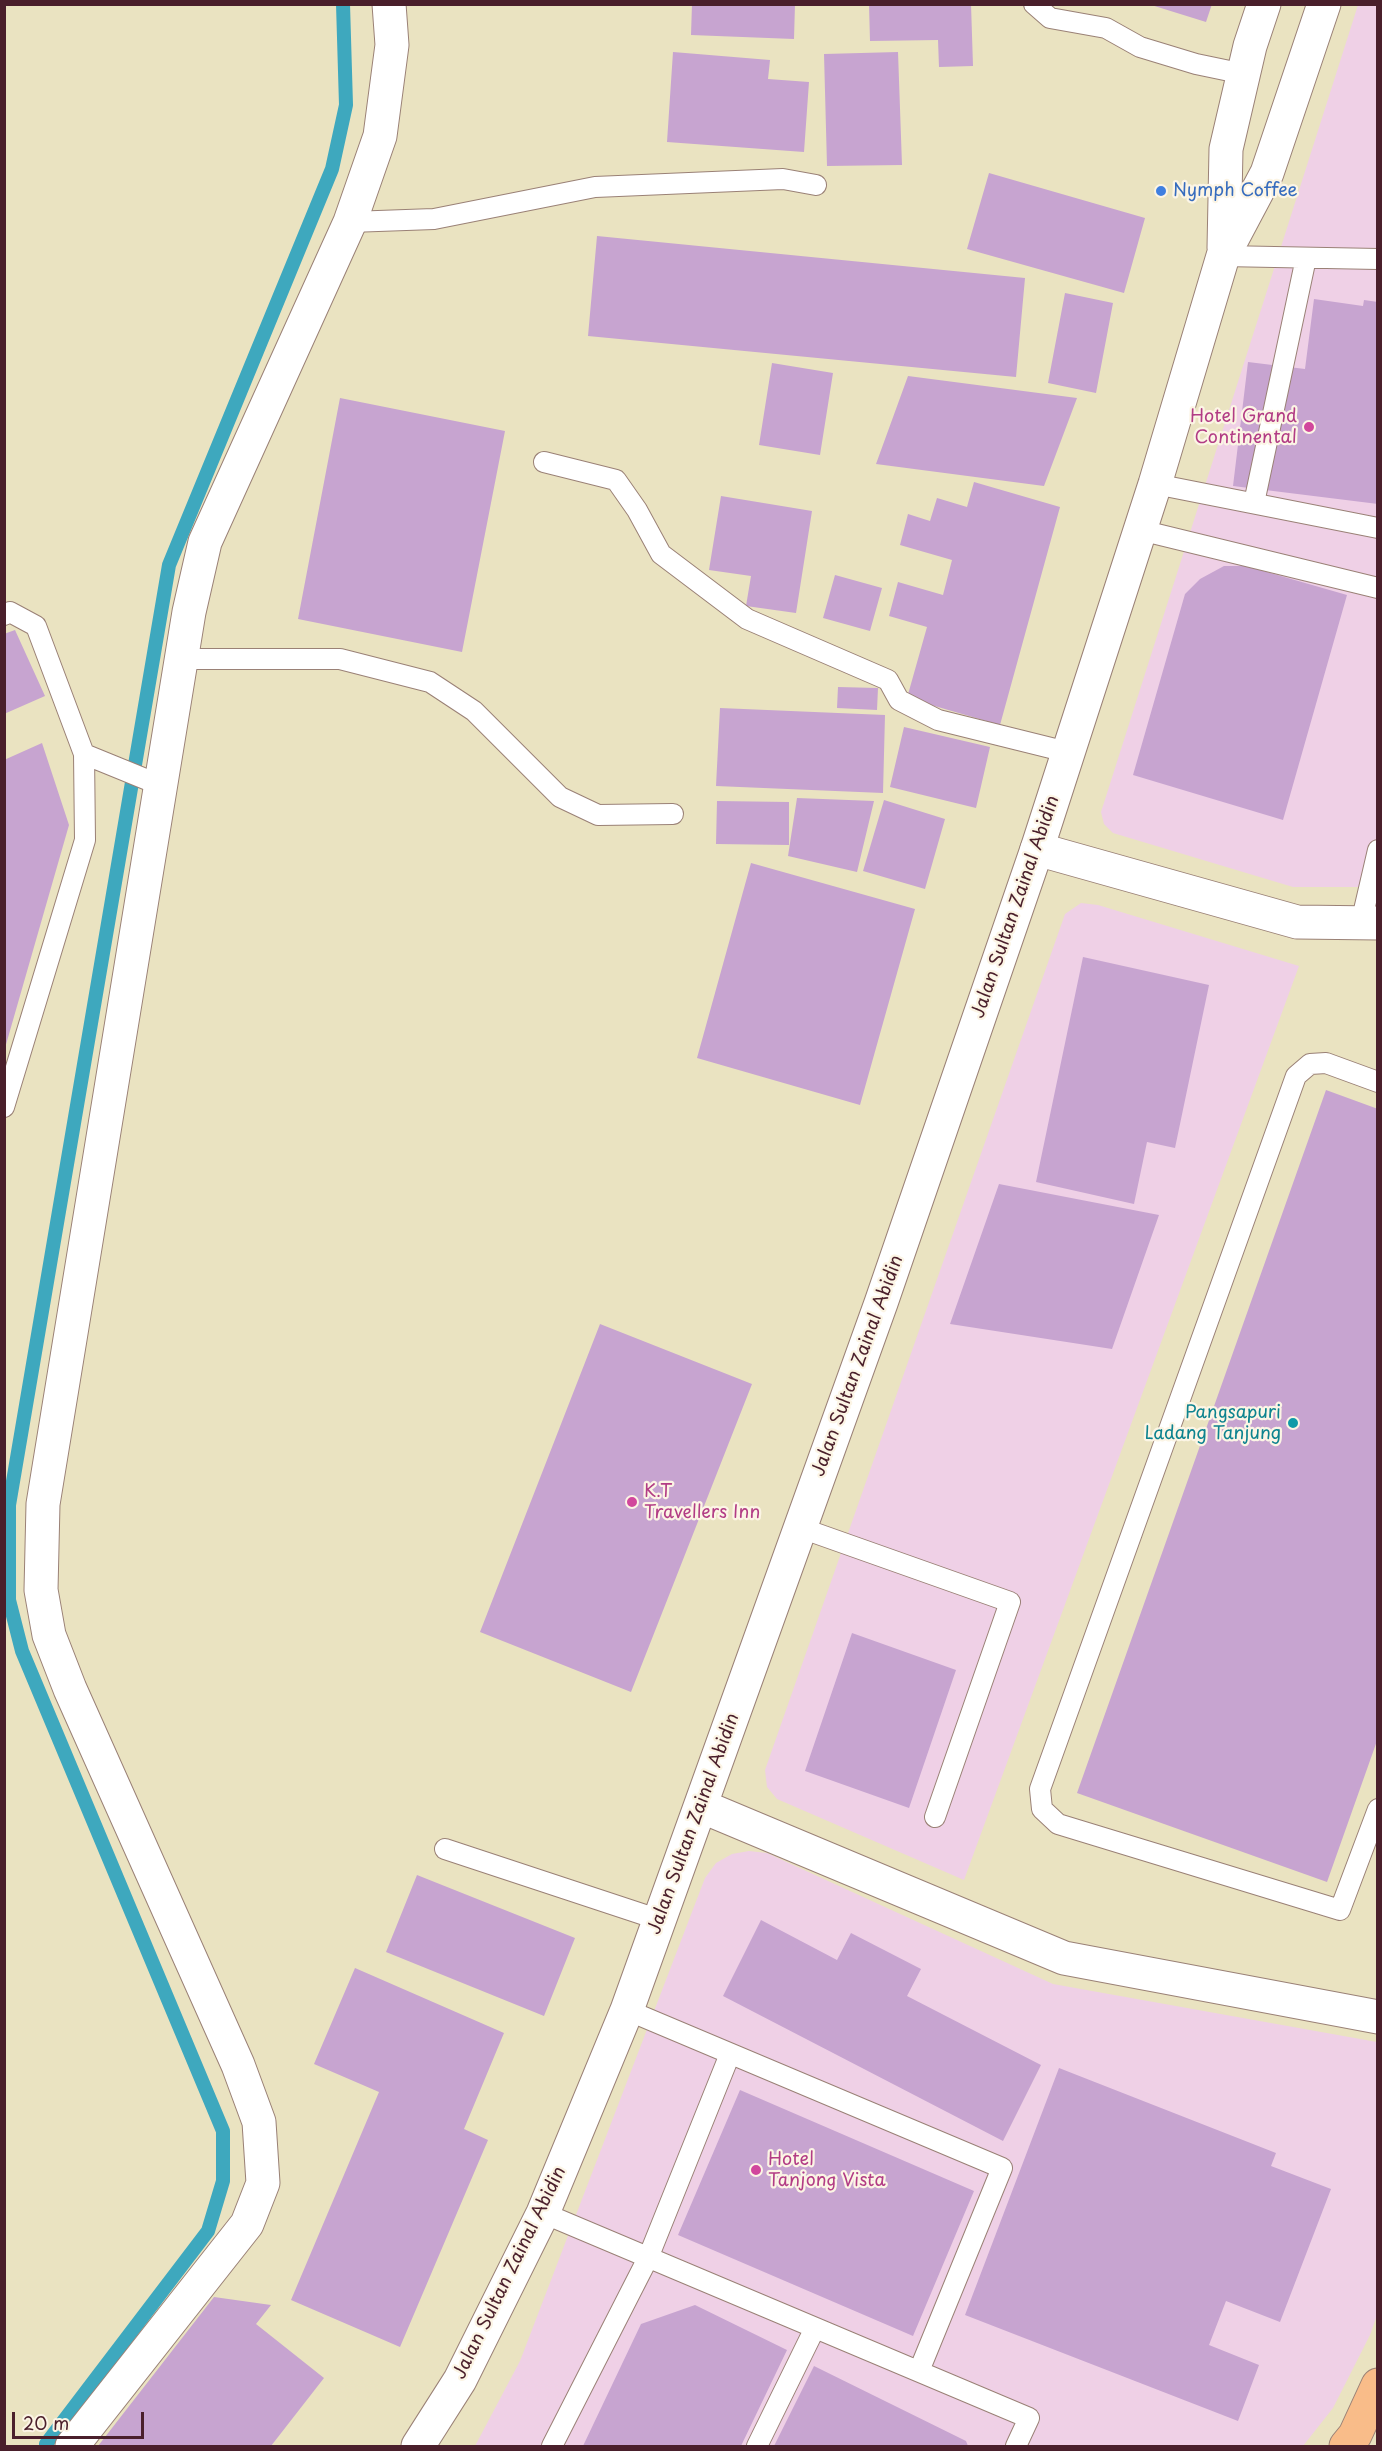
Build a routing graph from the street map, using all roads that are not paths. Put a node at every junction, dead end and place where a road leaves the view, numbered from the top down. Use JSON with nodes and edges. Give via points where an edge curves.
{"nodes":[{"id":1,"x":389,"y":4,"type":"edge"},
{"id":2,"x":1034,"y":4,"type":"edge"},
{"id":3,"x":1264,"y":4,"type":"edge"},
{"id":4,"x":1324,"y":4,"type":"edge"},
{"id":5,"x":1244,"y":74,"type":"junction"},
{"id":6,"x":816,"y":185,"type":"dead end"},
{"id":7,"x":350,"y":222,"type":"junction"},
{"id":8,"x":1223,"y":256,"type":"junction"},
{"id":9,"x":1306,"y":258,"type":"junction"},
{"id":10,"x":1377,"y":259,"type":"edge"},
{"id":11,"x":544,"y":462,"type":"dead end"},
{"id":12,"x":1155,"y":484,"type":"junction"},
{"id":13,"x":1254,"y":503,"type":"junction"},
{"id":14,"x":1377,"y":528,"type":"edge"},
{"id":15,"x":1140,"y":530,"type":"junction"},
{"id":16,"x":1377,"y":588,"type":"edge"},
{"id":17,"x":4,"y":615,"type":"edge"},
{"id":18,"x":181,"y":659,"type":"junction"},
{"id":19,"x":1067,"y":752,"type":"junction"},
{"id":20,"x":84,"y":754,"type":"junction"},
{"id":21,"x":142,"y":778,"type":"junction"},
{"id":22,"x":673,"y":814,"type":"dead end"},
{"id":23,"x":1037,"y":849,"type":"junction"},
{"id":24,"x":1377,"y":850,"type":"edge"},
{"id":25,"x":1369,"y":923,"type":"edge"},
{"id":26,"x":1377,"y":1082,"type":"edge"},
{"id":27,"x":4,"y":1107,"type":"edge"},
{"id":28,"x":801,"y":1528,"type":"junction"},
{"id":29,"x":701,"y":1806,"type":"junction"},
{"id":30,"x":1377,"y":1809,"type":"edge"},
{"id":31,"x":935,"y":1817,"type":"dead end"},
{"id":32,"x":445,"y":1849,"type":"dead end"},
{"id":33,"x":660,"y":1920,"type":"junction"},
{"id":34,"x":627,"y":2010,"type":"junction"},
{"id":35,"x":1377,"y":2017,"type":"edge"},
{"id":36,"x":730,"y":2054,"type":"junction"},
{"id":37,"x":543,"y":2213,"type":"junction"},
{"id":38,"x":648,"y":2258,"type":"junction"},
{"id":39,"x":815,"y":2328,"type":"junction"},
{"id":40,"x":919,"y":2371,"type":"junction"},
{"id":41,"x":1377,"y":2385,"type":"edge"},
{"id":42,"x":72,"y":2446,"type":"edge"},
{"id":43,"x":418,"y":2446,"type":"edge"},
{"id":44,"x":552,"y":2446,"type":"edge"},
{"id":45,"x":757,"y":2446,"type":"edge"},
{"id":46,"x":1016,"y":2446,"type":"edge"},
{"id":47,"x":1346,"y":2446,"type":"edge"}],
"edges":[{"from":1,"to":7,"type":"street","via":[[392,45],[380,136]]},
{"from":2,"to":5,"type":"lane","via":[[1050,18],[1106,28],[1140,47]]},
{"from":3,"to":5,"type":"street","name":"Jalan Sultan Zainal Abidin"},
{"from":4,"to":8,"type":"street","name":"Jalan Sultan Zainal Abidin","via":[[1267,172]]},
{"from":5,"to":8,"type":"street","name":"Jalan Sultan Zainal Abidin","via":[[1226,149]]},
{"from":6,"to":7,"type":"lane","via":[[783,179],[595,187],[434,219]]},
{"from":7,"to":18,"type":"street","via":[[205,542]]},
{"from":8,"to":9,"type":"lane"},
{"from":8,"to":12,"type":"street","name":"Jalan Sultan Zainal Abidin"},
{"from":9,"to":10,"type":"lane"},
{"from":9,"to":13,"type":"lane"},
{"from":11,"to":19,"type":"lane","via":[[616,480],[661,554],[747,619],[888,680],[899,700],[938,720]]},
{"from":12,"to":13,"type":"lane"},
{"from":12,"to":15,"type":"street","name":"Jalan Sultan Zainal Abidin"},
{"from":13,"to":14,"type":"lane"},
{"from":15,"to":16,"type":"lane"},
{"from":15,"to":19,"type":"street","name":"Jalan Sultan Zainal Abidin"},
{"from":17,"to":20,"type":"lane","via":[[10,612],[36,626]]},
{"from":18,"to":21,"type":"street"},
{"from":18,"to":22,"type":"lane","via":[[340,659],[430,682],[474,711],[560,797],[598,815]]},
{"from":19,"to":23,"type":"street","name":"Jalan Sultan Zainal Abidin"},
{"from":20,"to":21,"type":"lane"},
{"from":20,"to":27,"type":"lane","via":[[85,840]]},
{"from":21,"to":42,"type":"street","via":[[43,1504],[41,1590],[49,1635],[70,1689],[238,2065],[259,2122],[263,2182],[247,2224]]},
{"from":23,"to":25,"type":"street","via":[[1297,922]]},
{"from":23,"to":28,"type":"street","name":"Jalan Sultan Zainal Abidin"},
{"from":24,"to":25,"type":"lane"},
{"from":26,"to":30,"type":"lane","via":[[1326,1063],[1310,1064],[1296,1076],[1040,1789],[1042,1809],[1058,1824],[1340,1910]]},
{"from":28,"to":29,"type":"street","name":"Jalan Sultan Zainal Abidin"},
{"from":28,"to":31,"type":"lane","via":[[1010,1602]]},
{"from":29,"to":33,"type":"street","name":"Jalan Sultan Zainal Abidin"},
{"from":29,"to":35,"type":"street","via":[[1064,1958]]},
{"from":32,"to":33,"type":"lane"},
{"from":33,"to":34,"type":"street","name":"Jalan Sultan Zainal Abidin"},
{"from":34,"to":36,"type":"lane"},
{"from":34,"to":37,"type":"street","name":"Jalan Sultan Zainal Abidin"},
{"from":36,"to":38,"type":"lane"},
{"from":36,"to":40,"type":"lane","via":[[1002,2168]]},
{"from":37,"to":38,"type":"lane"},
{"from":37,"to":43,"type":"street","name":"Jalan Sultan Zainal Abidin","via":[[460,2380]]},
{"from":38,"to":39,"type":"lane"},
{"from":38,"to":44,"type":"lane"},
{"from":39,"to":40,"type":"lane"},
{"from":39,"to":45,"type":"lane"},
{"from":40,"to":46,"type":"lane","via":[[1029,2418]]},
{"from":41,"to":47,"type":"main road","via":[[1355,2435]]}]}
